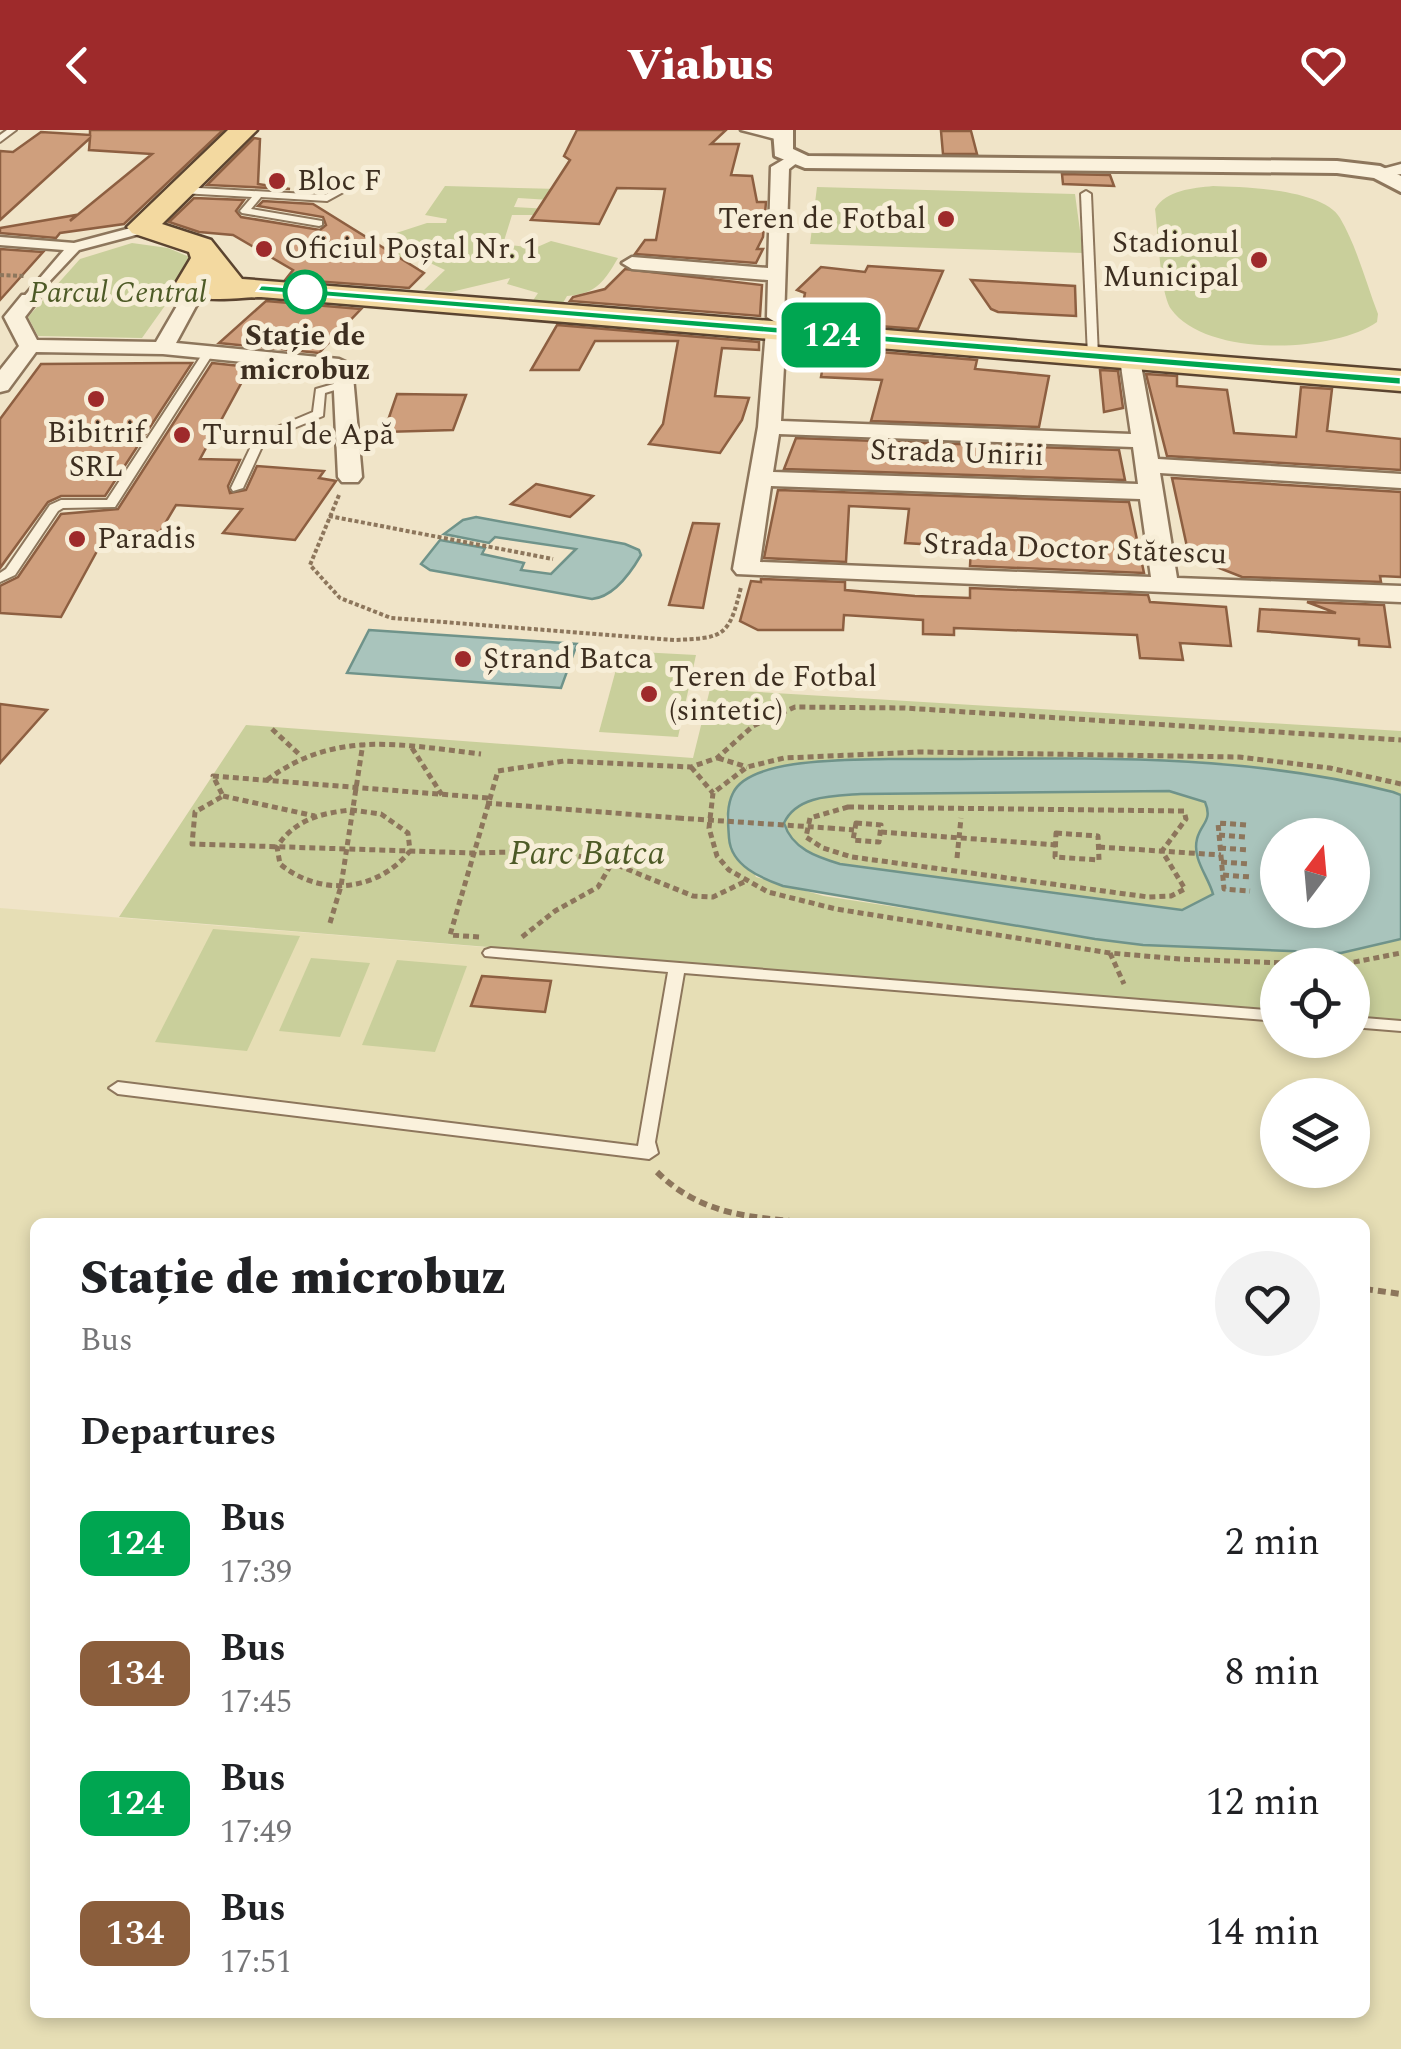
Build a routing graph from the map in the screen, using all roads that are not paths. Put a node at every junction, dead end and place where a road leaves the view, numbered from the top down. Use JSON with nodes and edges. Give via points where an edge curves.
{"nodes":[{"id":1,"x":12,"y":130,"type":"edge"},
{"id":2,"x":750,"y":130,"type":"edge"},
{"id":3,"x":198,"y":131,"type":"edge"},
{"id":4,"x":242,"y":132,"type":"edge"},
{"id":5,"x":783,"y":133,"type":"edge"},
{"id":6,"x":0,"y":139,"type":"edge"},
{"id":7,"x":793,"y":159,"type":"junction"},
{"id":8,"x":1390,"y":170,"type":"edge"},
{"id":9,"x":1401,"y":185,"type":"edge"},
{"id":10,"x":344,"y":188,"type":"dead end"},
{"id":11,"x":181,"y":190,"type":"junction"},
{"id":12,"x":1086,"y":194,"type":"dead end"},
{"id":13,"x":258,"y":195,"type":"junction"},
{"id":14,"x":320,"y":223,"type":"dead end"},
{"id":15,"x":142,"y":229,"type":"junction"},
{"id":16,"x":0,"y":241,"type":"edge"},
{"id":17,"x":74,"y":247,"type":"junction"},
{"id":18,"x":632,"y":264,"type":"dead end"},
{"id":19,"x":778,"y":276,"type":"junction"},
{"id":20,"x":213,"y":278,"type":"junction"},
{"id":21,"x":29,"y":299,"type":"joint"},
{"id":22,"x":777,"y":324,"type":"junction"},
{"id":23,"x":30,"y":346,"type":"junction"},
{"id":24,"x":163,"y":348,"type":"junction"},
{"id":25,"x":209,"y":352,"type":"junction"},
{"id":26,"x":1093,"y":356,"type":"junction"},
{"id":27,"x":1132,"y":359,"type":"junction"},
{"id":28,"x":1401,"y":381,"type":"edge"},
{"id":29,"x":0,"y":384,"type":"edge"},
{"id":30,"x":344,"y":384,"type":"junction"},
{"id":31,"x":768,"y":428,"type":"junction"},
{"id":32,"x":1145,"y":453,"type":"junction"},
{"id":33,"x":350,"y":477,"type":"road end"},
{"id":34,"x":760,"y":479,"type":"junction"},
{"id":35,"x":1401,"y":481,"type":"edge"},
{"id":36,"x":237,"y":488,"type":"dead end"},
{"id":37,"x":1151,"y":492,"type":"junction"},
{"id":38,"x":0,"y":578,"type":"edge"},
{"id":39,"x":1165,"y":585,"type":"junction"},
{"id":40,"x":1401,"y":594,"type":"edge"},
{"id":41,"x":488,"y":945,"type":"road end"},
{"id":42,"x":677,"y":968,"type":"junction"},
{"id":43,"x":1260,"y":1015,"type":"edge"},
{"id":44,"x":1370,"y":1023,"type":"edge"},
{"id":45,"x":1401,"y":1026,"type":"edge"},
{"id":46,"x":118,"y":1088,"type":"dead end"}],
"edges":[{"from":1,"to":6,"type":"lane"},
{"from":2,"to":5,"type":"street"},
{"from":3,"to":4,"type":"main road"},
{"from":4,"to":11,"type":"main road"},
{"from":5,"to":7,"type":"street","via":[[782,152]]},
{"from":7,"to":8,"type":"street"},
{"from":7,"to":19,"type":"street","via":[[780,167]]},
{"from":8,"to":9,"type":"street"},
{"from":10,"to":13,"type":"lane","via":[[327,198]]},
{"from":11,"to":13,"type":"lane"},
{"from":11,"to":15,"type":"main road"},
{"from":12,"to":26,"type":"lane"},
{"from":13,"to":14,"type":"lane","via":[[246,211]]},
{"from":15,"to":17,"type":"street"},
{"from":15,"to":20,"type":"main road","via":[[200,246]]},
{"from":16,"to":17,"type":"street"},
{"from":17,"to":21,"type":"street"},
{"from":18,"to":19,"type":"street"},
{"from":19,"to":22,"type":"street"},
{"from":20,"to":22,"type":"main road","via":[[261,288]]},
{"from":20,"to":24,"type":"street","via":[[188,303]]},
{"from":21,"to":23,"type":"street","via":[[14,317]]},
{"from":22,"to":26,"type":"main road"},
{"from":22,"to":31,"type":"street"},
{"from":23,"to":24,"type":"street"},
{"from":23,"to":29,"type":"street"},
{"from":24,"to":25,"type":"street"},
{"from":25,"to":30,"type":"street","via":[[330,363],[344,370]]},
{"from":25,"to":38,"type":"lane","via":[[111,504],[54,508],[11,572]]},
{"from":26,"to":27,"type":"main road"},
{"from":27,"to":28,"type":"main road"},
{"from":27,"to":32,"type":"street"},
{"from":30,"to":33,"type":"street"},
{"from":30,"to":36,"type":"lane","via":[[320,392],[319,414],[260,438]]},
{"from":31,"to":32,"type":"street"},
{"from":31,"to":34,"type":"street"},
{"from":32,"to":35,"type":"street"},
{"from":32,"to":37,"type":"street"},
{"from":34,"to":37,"type":"street","name":"Strada Unirii"},
{"from":34,"to":39,"type":"street","name":"Strada Doctor Stătescu","via":[[746,569]]},
{"from":37,"to":39,"type":"street"},
{"from":39,"to":40,"type":"street","name":"Strada Doctor Stătescu"},
{"from":41,"to":42,"type":"lane"},
{"from":42,"to":43,"type":"lane"},
{"from":42,"to":46,"type":"lane","via":[[649,1153]]},
{"from":44,"to":45,"type":"lane"}]}
